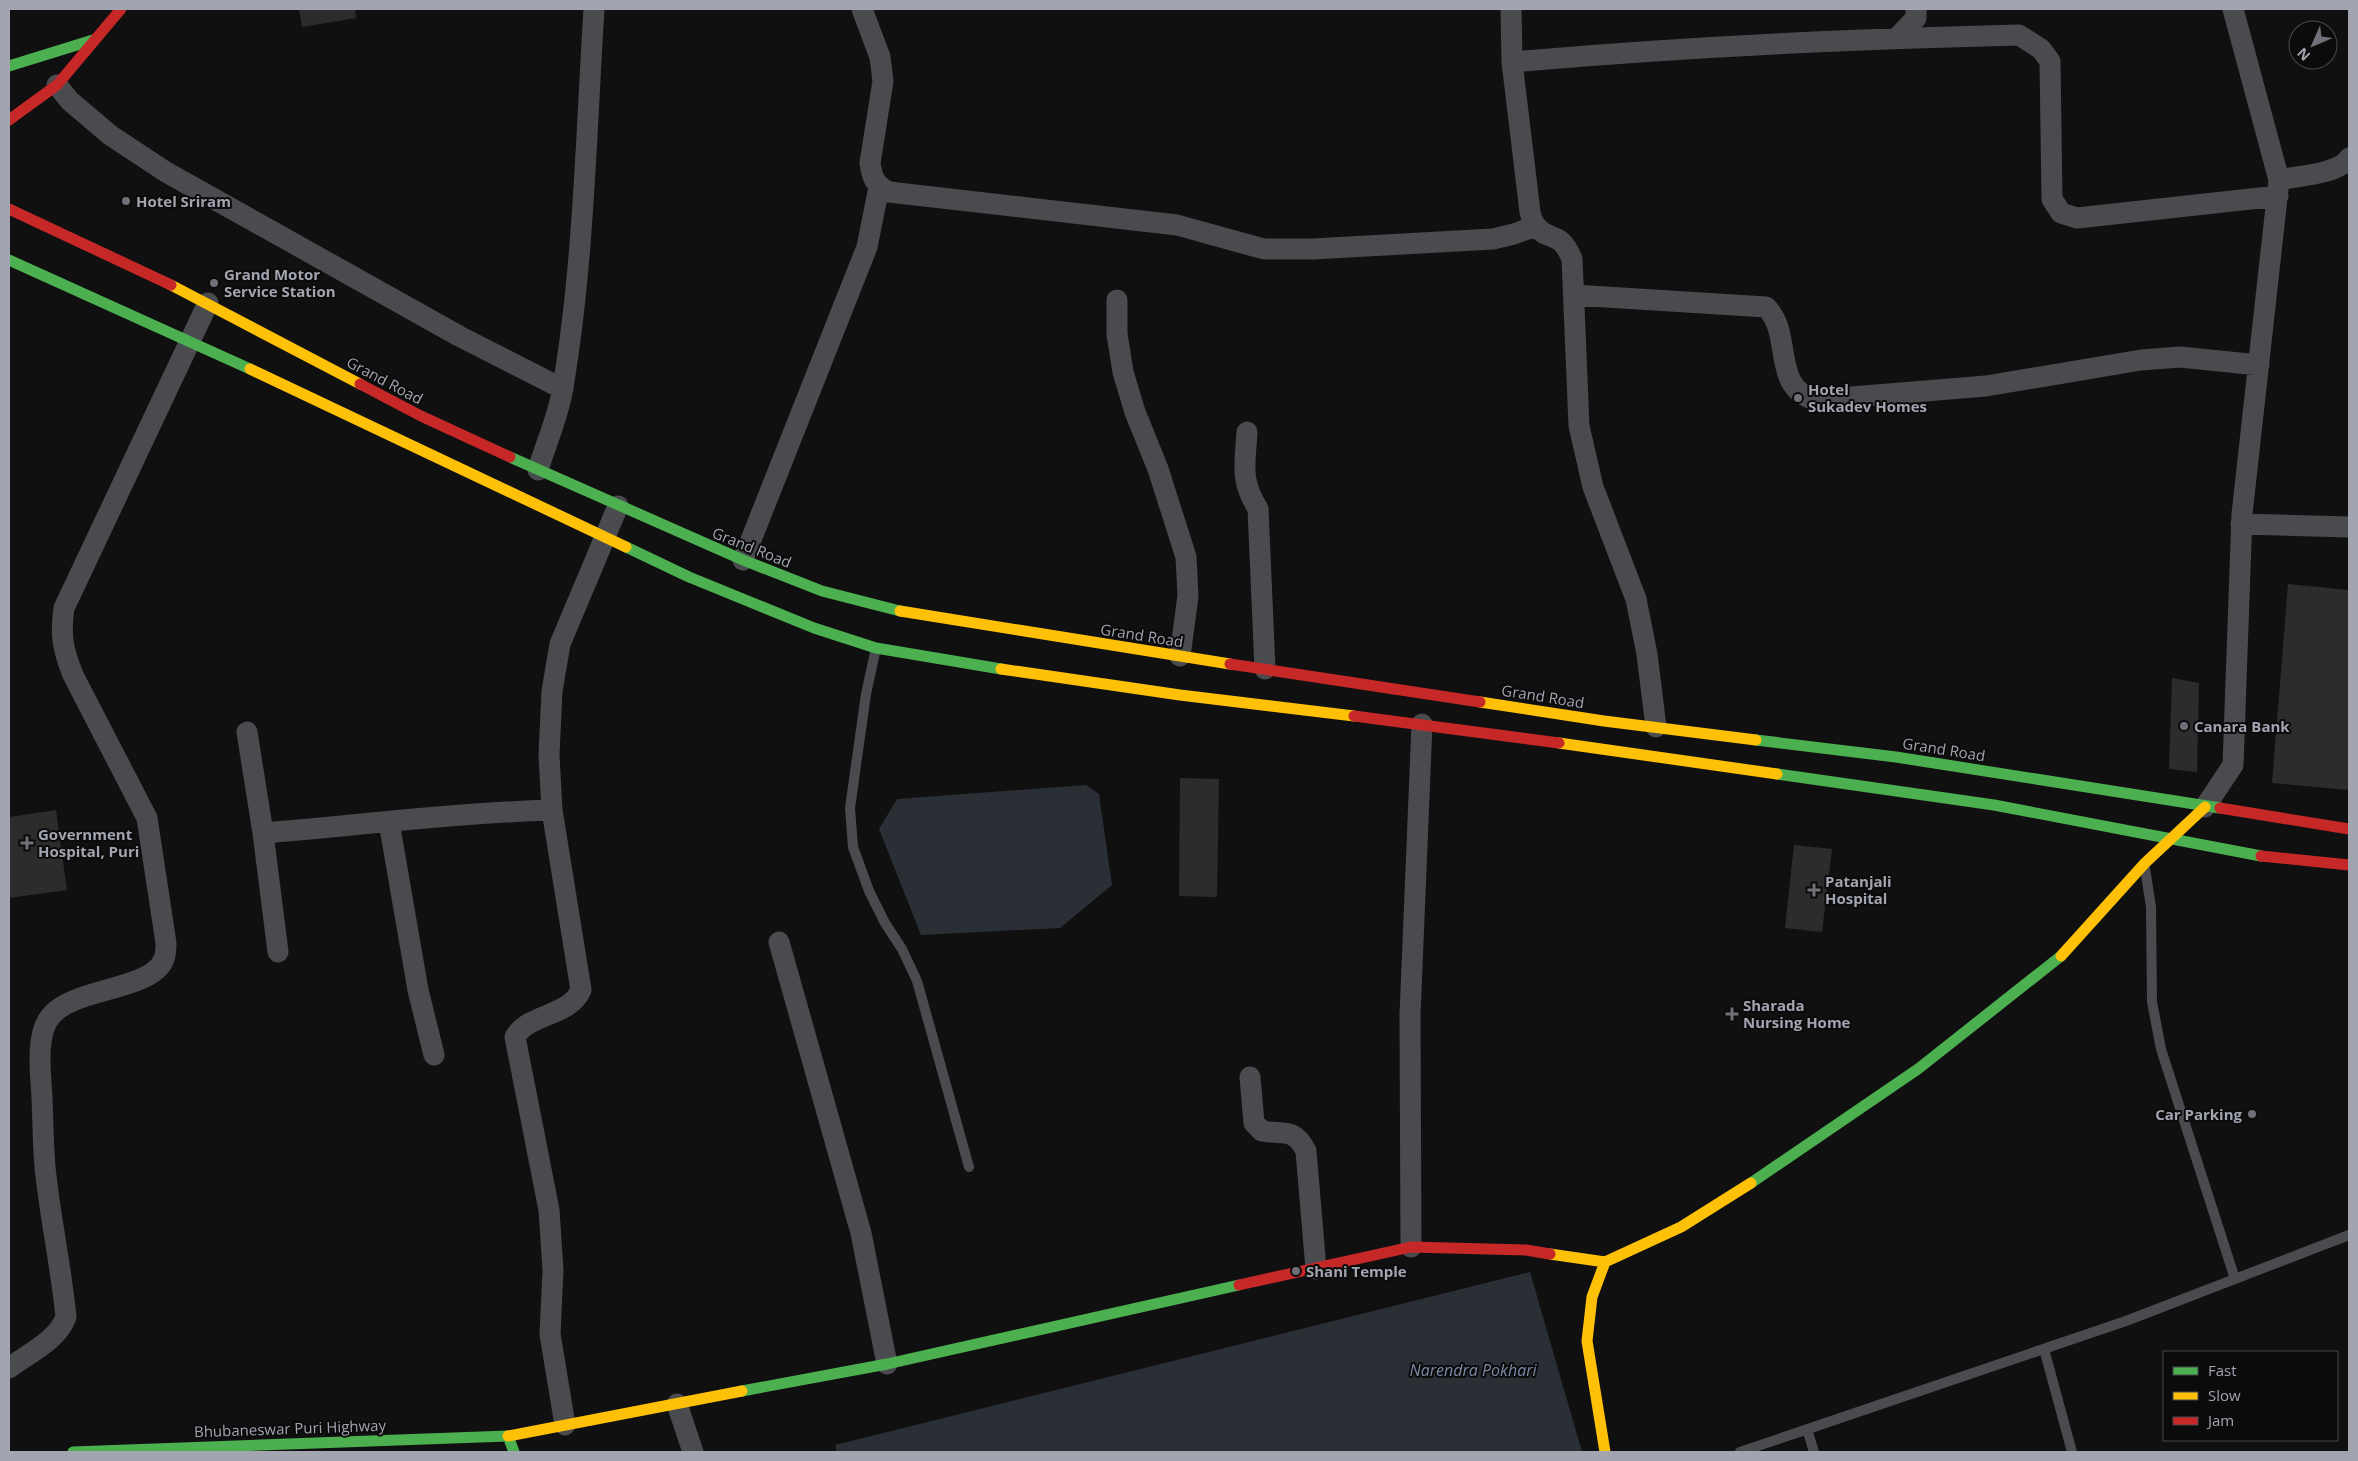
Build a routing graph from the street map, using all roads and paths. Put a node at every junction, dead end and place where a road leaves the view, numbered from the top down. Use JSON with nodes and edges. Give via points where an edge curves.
{"nodes":[{"id":1,"x":121,"y":9,"type":"edge"},
{"id":2,"x":594,"y":9,"type":"edge"},
{"id":3,"x":862,"y":9,"type":"edge"},
{"id":4,"x":1511,"y":9,"type":"edge"},
{"id":5,"x":1916,"y":9,"type":"edge"},
{"id":6,"x":2233,"y":9,"type":"edge"},
{"id":7,"x":1897,"y":38,"type":"junction"},
{"id":8,"x":93,"y":40,"type":"junction"},
{"id":9,"x":1512,"y":62,"type":"junction"},
{"id":10,"x":9,"y":66,"type":"edge"},
{"id":11,"x":57,"y":85,"type":"junction"},
{"id":12,"x":9,"y":120,"type":"edge"},
{"id":13,"x":2349,"y":158,"type":"edge"},
{"id":14,"x":879,"y":187,"type":"junction"},
{"id":15,"x":2279,"y":188,"type":"junction"},
{"id":16,"x":9,"y":209,"type":"edge"},
{"id":17,"x":1535,"y":226,"type":"junction"},
{"id":18,"x":9,"y":260,"type":"edge"},
{"id":19,"x":1574,"y":295,"type":"junction"},
{"id":20,"x":1118,"y":300,"type":"dead end"},
{"id":21,"x":208,"y":303,"type":"junction"},
{"id":22,"x":190,"y":341,"type":"junction"},
{"id":23,"x":2259,"y":365,"type":"junction"},
{"id":24,"x":563,"y":389,"type":"junction"},
{"id":25,"x":1247,"y":432,"type":"dead end"},
{"id":26,"x":538,"y":470,"type":"junction"},
{"id":27,"x":618,"y":506,"type":"junction"},
{"id":28,"x":2241,"y":524,"type":"junction"},
{"id":29,"x":2349,"y":526,"type":"edge"},
{"id":30,"x":605,"y":538,"type":"junction"},
{"id":31,"x":743,"y":560,"type":"junction"},
{"id":32,"x":876,"y":648,"type":"junction"},
{"id":33,"x":1180,"y":656,"type":"junction"},
{"id":34,"x":1265,"y":669,"type":"junction"},
{"id":35,"x":1422,"y":724,"type":"junction"},
{"id":36,"x":1656,"y":727,"type":"junction"},
{"id":37,"x":247,"y":732,"type":"dead end"},
{"id":38,"x":2205,"y":807,"type":"junction"},
{"id":39,"x":552,"y":810,"type":"junction"},
{"id":40,"x":389,"y":822,"type":"junction"},
{"id":41,"x":2349,"y":829,"type":"edge"},
{"id":42,"x":263,"y":833,"type":"junction"},
{"id":43,"x":2170,"y":840,"type":"junction"},
{"id":44,"x":2144,"y":863,"type":"junction"},
{"id":45,"x":2349,"y":865,"type":"edge"},
{"id":46,"x":779,"y":942,"type":"dead end"},
{"id":47,"x":278,"y":952,"type":"dead end"},
{"id":48,"x":434,"y":1055,"type":"dead end"},
{"id":49,"x":1250,"y":1077,"type":"dead end"},
{"id":50,"x":969,"y":1168,"type":"dead end"},
{"id":51,"x":2349,"y":1235,"type":"edge"},
{"id":52,"x":1411,"y":1248,"type":"junction"},
{"id":53,"x":1605,"y":1262,"type":"junction"},
{"id":54,"x":1316,"y":1269,"type":"junction"},
{"id":55,"x":2235,"y":1279,"type":"junction"},
{"id":56,"x":2044,"y":1348,"type":"junction"},
{"id":57,"x":887,"y":1364,"type":"junction"},
{"id":58,"x":9,"y":1368,"type":"edge"},
{"id":59,"x":677,"y":1404,"type":"junction"},
{"id":60,"x":565,"y":1425,"type":"junction"},
{"id":61,"x":1807,"y":1429,"type":"junction"},
{"id":62,"x":508,"y":1436,"type":"junction"},
{"id":63,"x":73,"y":1452,"type":"edge"},
{"id":64,"x":514,"y":1452,"type":"edge"},
{"id":65,"x":693,"y":1452,"type":"edge"},
{"id":66,"x":1605,"y":1452,"type":"edge"},
{"id":67,"x":1740,"y":1452,"type":"edge"},
{"id":68,"x":1814,"y":1452,"type":"edge"},
{"id":69,"x":2072,"y":1452,"type":"edge"}],
"edges":[{"from":1,"to":8,"type":"main road"},
{"from":2,"to":24,"type":"street","via":[[580,245]]},
{"from":3,"to":14,"type":"street","via":[[880,57],[883,81],[870,163],[872,177]]},
{"from":4,"to":9,"type":"street"},
{"from":5,"to":7,"type":"street","via":[[1916,18]]},
{"from":6,"to":15,"type":"street"},
{"from":7,"to":9,"type":"street","via":[[1626,52]]},
{"from":7,"to":15,"type":"street","via":[[2019,34],[2041,49],[2050,62],[2052,199],[2061,213],[2077,218]]},
{"from":8,"to":10,"type":"main road"},
{"from":8,"to":11,"type":"main road"},
{"from":9,"to":17,"type":"street","via":[[1530,212]]},
{"from":11,"to":12,"type":"main road"},
{"from":11,"to":24,"type":"street","via":[[70,102],[110,136],[166,172],[459,336]]},
{"from":13,"to":15,"type":"street","via":[[2345,164],[2332,170]]},
{"from":14,"to":17,"type":"street","via":[[889,192],[1177,225],[1264,249],[1493,239]]},
{"from":14,"to":31,"type":"street","via":[[867,247]]},
{"from":15,"to":23,"type":"street"},
{"from":16,"to":21,"type":"main road","name":"Grand Road"},
{"from":17,"to":19,"type":"street","via":[[1544,234],[1559,238],[1567,247],[1572,260]]},
{"from":18,"to":22,"type":"main road"},
{"from":19,"to":23,"type":"street","via":[[1766,307],[1774,314],[1779,327],[1793,387],[1802,396],[1815,400],[1986,386],[2141,360],[2180,357]]},
{"from":19,"to":36,"type":"street","via":[[1579,426],[1593,488],[1636,599]]},
{"from":20,"to":33,"type":"street","via":[[1118,334],[1124,372],[1186,558],[1188,596]]},
{"from":21,"to":22,"type":"street"},
{"from":21,"to":26,"type":"main road","name":"Grand Road","via":[[421,416]]},
{"from":22,"to":30,"type":"main road"},
{"from":22,"to":58,"type":"street","via":[[64,608],[60,631],[64,654],[73,675],[147,818],[166,943],[164,961],[156,971],[143,978],[84,997],[63,1006],[49,1017],[40,1055],[46,1167],[66,1317],[62,1328],[52,1338]]},
{"from":23,"to":28,"type":"street"},
{"from":24,"to":26,"type":"street"},
{"from":25,"to":34,"type":"street","via":[[1244,477],[1258,509]]},
{"from":26,"to":27,"type":"main road","name":"Grand Road"},
{"from":27,"to":30,"type":"street"},
{"from":27,"to":31,"type":"main road","name":"Grand Road"},
{"from":28,"to":29,"type":"street"},
{"from":28,"to":38,"type":"street","via":[[2233,765]]},
{"from":30,"to":32,"type":"main road","via":[[814,628]]},
{"from":30,"to":39,"type":"street","via":[[560,644],[552,691],[549,756]]},
{"from":31,"to":33,"type":"main road","name":"Grand Road","via":[[822,591],[886,609]]},
{"from":32,"to":35,"type":"main road","via":[[1151,691]]},
{"from":32,"to":50,"type":"lane","via":[[850,808],[853,848],[869,891],[917,981]]},
{"from":33,"to":34,"type":"main road","name":"Grand Road"},
{"from":34,"to":36,"type":"main road","name":"Grand Road"},
{"from":35,"to":43,"type":"main road","via":[[1994,805]]},
{"from":35,"to":52,"type":"street","via":[[1410,1016]]},
{"from":36,"to":38,"type":"main road","name":"Grand Road","via":[[1896,757]]},
{"from":37,"to":42,"type":"street"},
{"from":38,"to":41,"type":"main road","name":"Grand Road"},
{"from":38,"to":43,"type":"main road"},
{"from":39,"to":40,"type":"street","via":[[442,815]]},
{"from":39,"to":60,"type":"street","via":[[581,990],[571,1004],[526,1026],[515,1037],[549,1210],[553,1270],[550,1334]]},
{"from":40,"to":42,"type":"street"},
{"from":40,"to":48,"type":"street","via":[[418,990]]},
{"from":42,"to":47,"type":"street"},
{"from":43,"to":44,"type":"main road"},
{"from":43,"to":45,"type":"main road","via":[[2256,855]]},
{"from":44,"to":53,"type":"main road","via":[[2059,958],[1918,1068],[1778,1168],[1682,1227]]},
{"from":44,"to":55,"type":"lane","via":[[2151,907],[2152,1002],[2162,1048]]},
{"from":46,"to":57,"type":"street","via":[[861,1233]]},
{"from":49,"to":54,"type":"street","via":[[1254,1123],[1262,1131],[1287,1132],[1300,1138],[1306,1151]]},
{"from":51,"to":55,"type":"lane"},
{"from":52,"to":53,"type":"main road","name":"Bhubaneswar Puri Highway","via":[[1526,1250]]},
{"from":52,"to":54,"type":"main road","name":"Bhubaneswar Puri Highway"},
{"from":53,"to":66,"type":"main road","via":[[1592,1297],[1587,1341]]},
{"from":54,"to":57,"type":"main road","name":"Bhubaneswar Puri Highway"},
{"from":55,"to":56,"type":"lane"},
{"from":56,"to":61,"type":"lane"},
{"from":56,"to":69,"type":"lane"},
{"from":57,"to":59,"type":"main road","name":"Bhubaneswar Puri Highway"},
{"from":59,"to":60,"type":"main road","name":"Bhubaneswar Puri Highway"},
{"from":59,"to":65,"type":"street"},
{"from":60,"to":62,"type":"main road","name":"Bhubaneswar Puri Highway"},
{"from":61,"to":67,"type":"lane"},
{"from":61,"to":68,"type":"lane"},
{"from":62,"to":63,"type":"main road","name":"Bhubaneswar Puri Highway"},
{"from":62,"to":64,"type":"main road"}]}
